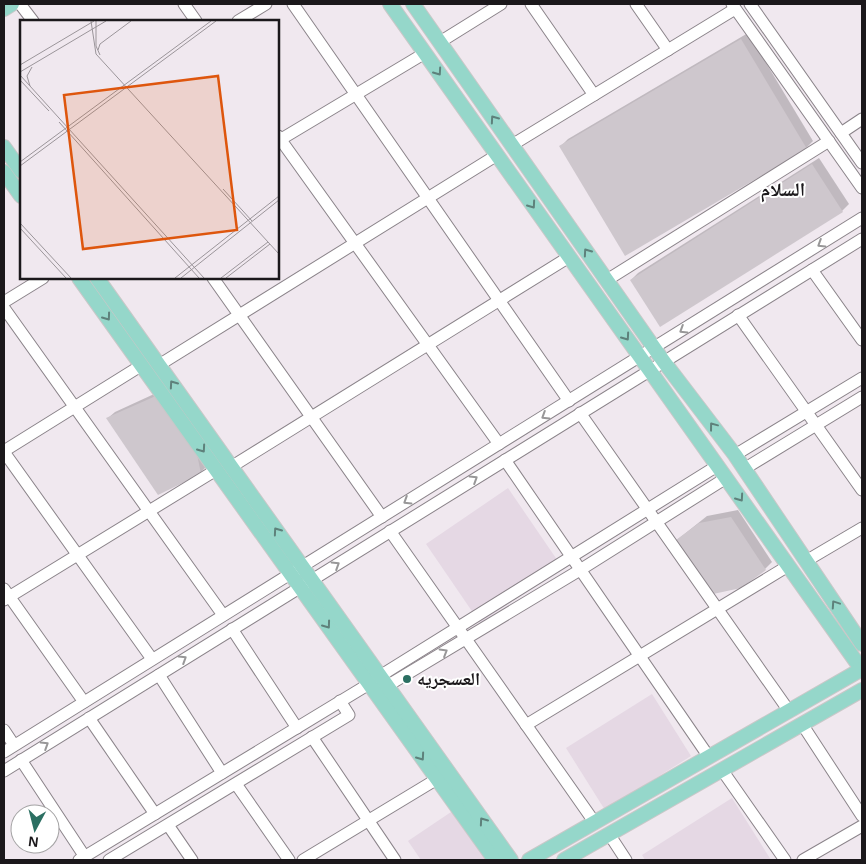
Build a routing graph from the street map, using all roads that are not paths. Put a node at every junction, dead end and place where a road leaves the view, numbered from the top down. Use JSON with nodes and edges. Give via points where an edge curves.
{"nodes":[{"id":1,"x":12,"y":4,"type":"edge"},
{"id":2,"x":20,"y":4,"type":"edge"},
{"id":3,"x":184,"y":4,"type":"edge"},
{"id":4,"x":266,"y":4,"type":"edge"},
{"id":5,"x":293,"y":4,"type":"edge"},
{"id":6,"x":390,"y":4,"type":"edge"},
{"id":7,"x":413,"y":4,"type":"edge"},
{"id":8,"x":501,"y":4,"type":"edge"},
{"id":9,"x":531,"y":4,"type":"edge"},
{"id":10,"x":636,"y":4,"type":"edge"},
{"id":11,"x":750,"y":4,"type":"edge"},
{"id":12,"x":733,"y":6,"type":"edge"},
{"id":13,"x":4,"y":9,"type":"edge"},
{"id":14,"x":32,"y":20,"type":"edge"},
{"id":15,"x":195,"y":20,"type":"edge"},
{"id":16,"x":240,"y":20,"type":"edge"},
{"id":17,"x":440,"y":42,"type":"junction"},
{"id":18,"x":668,"y":50,"type":"junction"},
{"id":19,"x":425,"y":54,"type":"junction"},
{"id":20,"x":356,"y":94,"type":"junction"},
{"id":21,"x":594,"y":95,"type":"junction"},
{"id":22,"x":862,"y":119,"type":"edge"},
{"id":23,"x":841,"y":133,"type":"junction"},
{"id":24,"x":279,"y":138,"type":"edge"},
{"id":25,"x":279,"y":140,"type":"edge"},
{"id":26,"x":829,"y":141,"type":"junction"},
{"id":27,"x":512,"y":144,"type":"junction"},
{"id":28,"x":4,"y":147,"type":"edge"},
{"id":29,"x":497,"y":155,"type":"junction"},
{"id":30,"x":19,"y":163,"type":"edge"},
{"id":31,"x":862,"y":163,"type":"edge"},
{"id":32,"x":4,"y":172,"type":"edge"},
{"id":33,"x":862,"y":188,"type":"edge"},
{"id":34,"x":20,"y":195,"type":"edge"},
{"id":35,"x":428,"y":198,"type":"junction"},
{"id":36,"x":862,"y":218,"type":"edge"},
{"id":37,"x":862,"y":238,"type":"edge"},
{"id":38,"x":355,"y":243,"type":"junction"},
{"id":39,"x":569,"y":256,"type":"junction"},
{"id":40,"x":812,"y":270,"type":"junction"},
{"id":41,"x":41,"y":279,"type":"edge"},
{"id":42,"x":80,"y":279,"type":"edge"},
{"id":43,"x":98,"y":279,"type":"edge"},
{"id":44,"x":214,"y":279,"type":"edge"},
{"id":45,"x":607,"y":280,"type":"junction"},
{"id":46,"x":499,"y":300,"type":"junction"},
{"id":47,"x":4,"y":302,"type":"edge"},
{"id":48,"x":4,"y":308,"type":"edge"},
{"id":49,"x":240,"y":315,"type":"junction"},
{"id":50,"x":738,"y":316,"type":"junction"},
{"id":51,"x":862,"y":340,"type":"edge"},
{"id":52,"x":428,"y":344,"type":"junction"},
{"id":53,"x":654,"y":348,"type":"junction"},
{"id":54,"x":640,"y":357,"type":"junction"},
{"id":55,"x":664,"y":362,"type":"junction"},
{"id":56,"x":159,"y":365,"type":"junction"},
{"id":57,"x":142,"y":366,"type":"junction"},
{"id":58,"x":650,"y":370,"type":"junction"},
{"id":59,"x":862,"y":378,"type":"edge"},
{"id":60,"x":862,"y":397,"type":"edge"},
{"id":61,"x":569,"y":401,"type":"junction"},
{"id":62,"x":75,"y":407,"type":"junction"},
{"id":63,"x":807,"y":412,"type":"junction"},
{"id":64,"x":580,"y":413,"type":"junction"},
{"id":65,"x":311,"y":417,"type":"junction"},
{"id":66,"x":816,"y":425,"type":"junction"},
{"id":67,"x":499,"y":444,"type":"junction"},
{"id":68,"x":4,"y":451,"type":"edge"},
{"id":69,"x":735,"y":455,"type":"junction"},
{"id":70,"x":505,"y":460,"type":"junction"},
{"id":71,"x":717,"y":466,"type":"junction"},
{"id":72,"x":231,"y":467,"type":"junction"},
{"id":73,"x":744,"y":469,"type":"junction"},
{"id":74,"x":216,"y":470,"type":"junction"},
{"id":75,"x":726,"y":478,"type":"junction"},
{"id":76,"x":862,"y":490,"type":"edge"},
{"id":77,"x":648,"y":510,"type":"junction"},
{"id":78,"x":149,"y":511,"type":"junction"},
{"id":79,"x":382,"y":517,"type":"junction"},
{"id":80,"x":657,"y":523,"type":"junction"},
{"id":81,"x":862,"y":528,"type":"edge"},
{"id":82,"x":390,"y":531,"type":"junction"},
{"id":83,"x":78,"y":555,"type":"junction"},
{"id":84,"x":571,"y":557,"type":"junction"},
{"id":85,"x":806,"y":561,"type":"junction"},
{"id":86,"x":788,"y":566,"type":"junction"},
{"id":87,"x":296,"y":570,"type":"junction"},
{"id":88,"x":580,"y":570,"type":"junction"},
{"id":89,"x":306,"y":583,"type":"junction"},
{"id":90,"x":6,"y":595,"type":"edge"},
{"id":91,"x":718,"y":609,"type":"junction"},
{"id":92,"x":223,"y":615,"type":"junction"},
{"id":93,"x":458,"y":627,"type":"junction"},
{"id":94,"x":232,"y":629,"type":"junction"},
{"id":95,"x":466,"y":639,"type":"junction"},
{"id":96,"x":862,"y":644,"type":"edge"},
{"id":97,"x":640,"y":656,"type":"junction"},
{"id":98,"x":152,"y":659,"type":"junction"},
{"id":99,"x":862,"y":670,"type":"edge"},
{"id":100,"x":158,"y":675,"type":"junction"},
{"id":101,"x":379,"y":682,"type":"junction"},
{"id":102,"x":862,"y":690,"type":"edge"},
{"id":103,"x":340,"y":701,"type":"junction"},
{"id":104,"x":84,"y":702,"type":"junction"},
{"id":105,"x":789,"y":711,"type":"junction"},
{"id":106,"x":89,"y":718,"type":"junction"},
{"id":107,"x":802,"y":724,"type":"junction"},
{"id":108,"x":526,"y":726,"type":"junction"},
{"id":109,"x":297,"y":728,"type":"junction"},
{"id":110,"x":4,"y":730,"type":"edge"},
{"id":111,"x":312,"y":737,"type":"junction"},
{"id":112,"x":14,"y":745,"type":"junction"},
{"id":113,"x":4,"y":752,"type":"edge"},
{"id":114,"x":709,"y":757,"type":"junction"},
{"id":115,"x":21,"y":760,"type":"junction"},
{"id":116,"x":722,"y":770,"type":"junction"},
{"id":117,"x":4,"y":771,"type":"edge"},
{"id":118,"x":222,"y":773,"type":"junction"},
{"id":119,"x":436,"y":779,"type":"junction"},
{"id":120,"x":236,"y":784,"type":"junction"},
{"id":121,"x":155,"y":814,"type":"junction"},
{"id":122,"x":862,"y":816,"type":"edge"},
{"id":123,"x":368,"y":821,"type":"junction"},
{"id":124,"x":594,"y":823,"type":"junction"},
{"id":125,"x":168,"y":825,"type":"junction"},
{"id":126,"x":862,"y":826,"type":"edge"},
{"id":127,"x":609,"y":834,"type":"junction"},
{"id":128,"x":82,"y":858,"type":"edge"},
{"id":129,"x":109,"y":860,"type":"edge"},
{"id":130,"x":192,"y":860,"type":"edge"},
{"id":131,"x":289,"y":860,"type":"edge"},
{"id":132,"x":303,"y":860,"type":"edge"},
{"id":133,"x":395,"y":860,"type":"edge"},
{"id":134,"x":494,"y":860,"type":"edge"},
{"id":135,"x":511,"y":860,"type":"edge"},
{"id":136,"x":529,"y":860,"type":"edge"},
{"id":137,"x":564,"y":860,"type":"edge"},
{"id":138,"x":626,"y":860,"type":"edge"},
{"id":139,"x":785,"y":860,"type":"edge"},
{"id":140,"x":803,"y":860,"type":"edge"}],
"edges":[{"from":1,"to":13,"type":"main road"},
{"from":2,"to":14,"type":"street"},
{"from":3,"to":15,"type":"street"},
{"from":4,"to":16,"type":"street"},
{"from":5,"to":20,"type":"street"},
{"from":6,"to":19,"type":"main road"},
{"from":7,"to":17,"type":"main road"},
{"from":8,"to":17,"type":"street"},
{"from":9,"to":21,"type":"street"},
{"from":10,"to":18,"type":"street"},
{"from":11,"to":23,"type":"street"},
{"from":12,"to":18,"type":"street"},
{"from":12,"to":26,"type":"street"},
{"from":27,"to":17,"type":"main road","one_way":true},
{"from":18,"to":21,"type":"street"},
{"from":19,"to":20,"type":"street"},
{"from":19,"to":29,"type":"main road","one_way":true},
{"from":20,"to":24,"type":"street"},
{"from":20,"to":35,"type":"street"},
{"from":21,"to":27,"type":"street"},
{"from":22,"to":23,"type":"street"},
{"from":23,"to":31,"type":"street"},
{"from":25,"to":38,"type":"street"},
{"from":26,"to":33,"type":"street"},
{"from":26,"to":45,"type":"street"},
{"from":45,"to":27,"type":"main road","one_way":true},
{"from":28,"to":30,"type":"main road"},
{"from":29,"to":35,"type":"street"},
{"from":29,"to":39,"type":"main road","one_way":true},
{"from":32,"to":34,"type":"main road"},
{"from":35,"to":38,"type":"street"},
{"from":35,"to":46,"type":"street"},
{"from":36,"to":53,"type":"street","one_way":true},
{"from":37,"to":40,"type":"street"},
{"from":38,"to":49,"type":"street"},
{"from":38,"to":52,"type":"street"},
{"from":39,"to":46,"type":"street"},
{"from":39,"to":54,"type":"main road","one_way":true},
{"from":40,"to":50,"type":"street"},
{"from":40,"to":51,"type":"street"},
{"from":41,"to":47,"type":"street"},
{"from":42,"to":57,"type":"main road","one_way":true},
{"from":43,"to":56,"type":"main road"},
{"from":44,"to":49,"type":"street"},
{"from":45,"to":53,"type":"main road"},
{"from":46,"to":52,"type":"street"},
{"from":46,"to":61,"type":"street"},
{"from":48,"to":62,"type":"street"},
{"from":49,"to":56,"type":"street"},
{"from":49,"to":65,"type":"street"},
{"from":50,"to":55,"type":"street"},
{"from":50,"to":63,"type":"street"},
{"from":52,"to":65,"type":"street"},
{"from":52,"to":67,"type":"street"},
{"from":53,"to":54,"type":"street"},
{"from":53,"to":55,"type":"main road"},
{"from":54,"to":58,"type":"main road"},
{"from":54,"to":61,"type":"street"},
{"from":55,"to":58,"type":"street"},
{"from":69,"to":55,"type":"main road","one_way":true},
{"from":72,"to":56,"type":"main road","one_way":true},
{"from":57,"to":62,"type":"street"},
{"from":57,"to":74,"type":"main road","one_way":true},
{"from":58,"to":64,"type":"street"},
{"from":58,"to":71,"type":"main road"},
{"from":59,"to":63,"type":"street"},
{"from":60,"to":66,"type":"street"},
{"from":61,"to":67,"type":"street","one_way":true},
{"from":62,"to":68,"type":"street"},
{"from":62,"to":78,"type":"street"},
{"from":63,"to":66,"type":"street"},
{"from":63,"to":69,"type":"street"},
{"from":64,"to":70,"type":"street"},
{"from":64,"to":77,"type":"street"},
{"from":65,"to":72,"type":"street"},
{"from":65,"to":79,"type":"street"},
{"from":66,"to":73,"type":"street"},
{"from":66,"to":76,"type":"street"},
{"from":67,"to":79,"type":"street","one_way":true},
{"from":68,"to":83,"type":"street"},
{"from":69,"to":73,"type":"main road"},
{"from":82,"to":70,"type":"street","one_way":true},
{"from":70,"to":84,"type":"street"},
{"from":71,"to":75,"type":"main road"},
{"from":71,"to":77,"type":"street"},
{"from":87,"to":72,"type":"main road","one_way":true},
{"from":73,"to":85,"type":"main road"},
{"from":74,"to":78,"type":"street"},
{"from":74,"to":87,"type":"main road"},
{"from":75,"to":80,"type":"street"},
{"from":75,"to":86,"type":"main road","one_way":true},
{"from":77,"to":80,"type":"street"},
{"from":77,"to":84,"type":"street"},
{"from":78,"to":83,"type":"street"},
{"from":78,"to":92,"type":"street"},
{"from":79,"to":87,"type":"street"},
{"from":80,"to":88,"type":"street"},
{"from":80,"to":91,"type":"street"},
{"from":81,"to":85,"type":"street"},
{"from":89,"to":82,"type":"street","one_way":true},
{"from":82,"to":93,"type":"street"},
{"from":83,"to":90,"type":"street"},
{"from":83,"to":98,"type":"street"},
{"from":84,"to":88,"type":"street"},
{"from":84,"to":93,"type":"street"},
{"from":96,"to":85,"type":"main road","one_way":true},
{"from":86,"to":91,"type":"street"},
{"from":86,"to":99,"type":"main road"},
{"from":87,"to":89,"type":"main road"},
{"from":87,"to":92,"type":"street"},
{"from":88,"to":95,"type":"street"},
{"from":88,"to":97,"type":"street"},
{"from":89,"to":94,"type":"street"},
{"from":89,"to":101,"type":"main road"},
{"from":90,"to":104,"type":"street"},
{"from":91,"to":97,"type":"street"},
{"from":91,"to":105,"type":"street"},
{"from":92,"to":98,"type":"street"},
{"from":93,"to":95,"type":"street"},
{"from":93,"to":101,"type":"street"},
{"from":100,"to":94,"type":"street","one_way":true},
{"from":94,"to":109,"type":"street"},
{"from":101,"to":95,"type":"street","one_way":true},
{"from":95,"to":108,"type":"street"},
{"from":97,"to":108,"type":"street"},
{"from":97,"to":114,"type":"street"},
{"from":98,"to":104,"type":"street"},
{"from":99,"to":105,"type":"main road"},
{"from":100,"to":106,"type":"street"},
{"from":100,"to":118,"type":"street"},
{"from":101,"to":103,"type":"street"},
{"from":101,"to":119,"type":"main road","one_way":true},
{"from":135,"to":101,"type":"main road","one_way":true},
{"from":102,"to":107,"type":"main road"},
{"from":103,"to":109,"type":"street"},
{"from":103,"to":111,"type":"street","via":[[349,715]]},
{"from":104,"to":112,"type":"street"},
{"from":105,"to":114,"type":"main road"},
{"from":115,"to":106,"type":"street","one_way":true},
{"from":106,"to":121,"type":"street"},
{"from":107,"to":116,"type":"main road"},
{"from":107,"to":122,"type":"street"},
{"from":108,"to":124,"type":"street"},
{"from":109,"to":118,"type":"street"},
{"from":110,"to":112,"type":"street"},
{"from":111,"to":120,"type":"street"},
{"from":111,"to":123,"type":"street"},
{"from":112,"to":113,"type":"street"},
{"from":114,"to":124,"type":"main road"},
{"from":115,"to":117,"type":"street"},
{"from":115,"to":128,"type":"street"},
{"from":116,"to":127,"type":"main road"},
{"from":116,"to":139,"type":"street"},
{"from":118,"to":121,"type":"street"},
{"from":119,"to":123,"type":"street"},
{"from":119,"to":134,"type":"main road"},
{"from":120,"to":125,"type":"street"},
{"from":120,"to":131,"type":"street"},
{"from":121,"to":128,"type":"street"},
{"from":123,"to":132,"type":"street"},
{"from":123,"to":133,"type":"street"},
{"from":124,"to":136,"type":"main road"},
{"from":125,"to":129,"type":"street"},
{"from":125,"to":130,"type":"street"},
{"from":126,"to":140,"type":"street"},
{"from":127,"to":137,"type":"main road"},
{"from":127,"to":138,"type":"street"}]}
